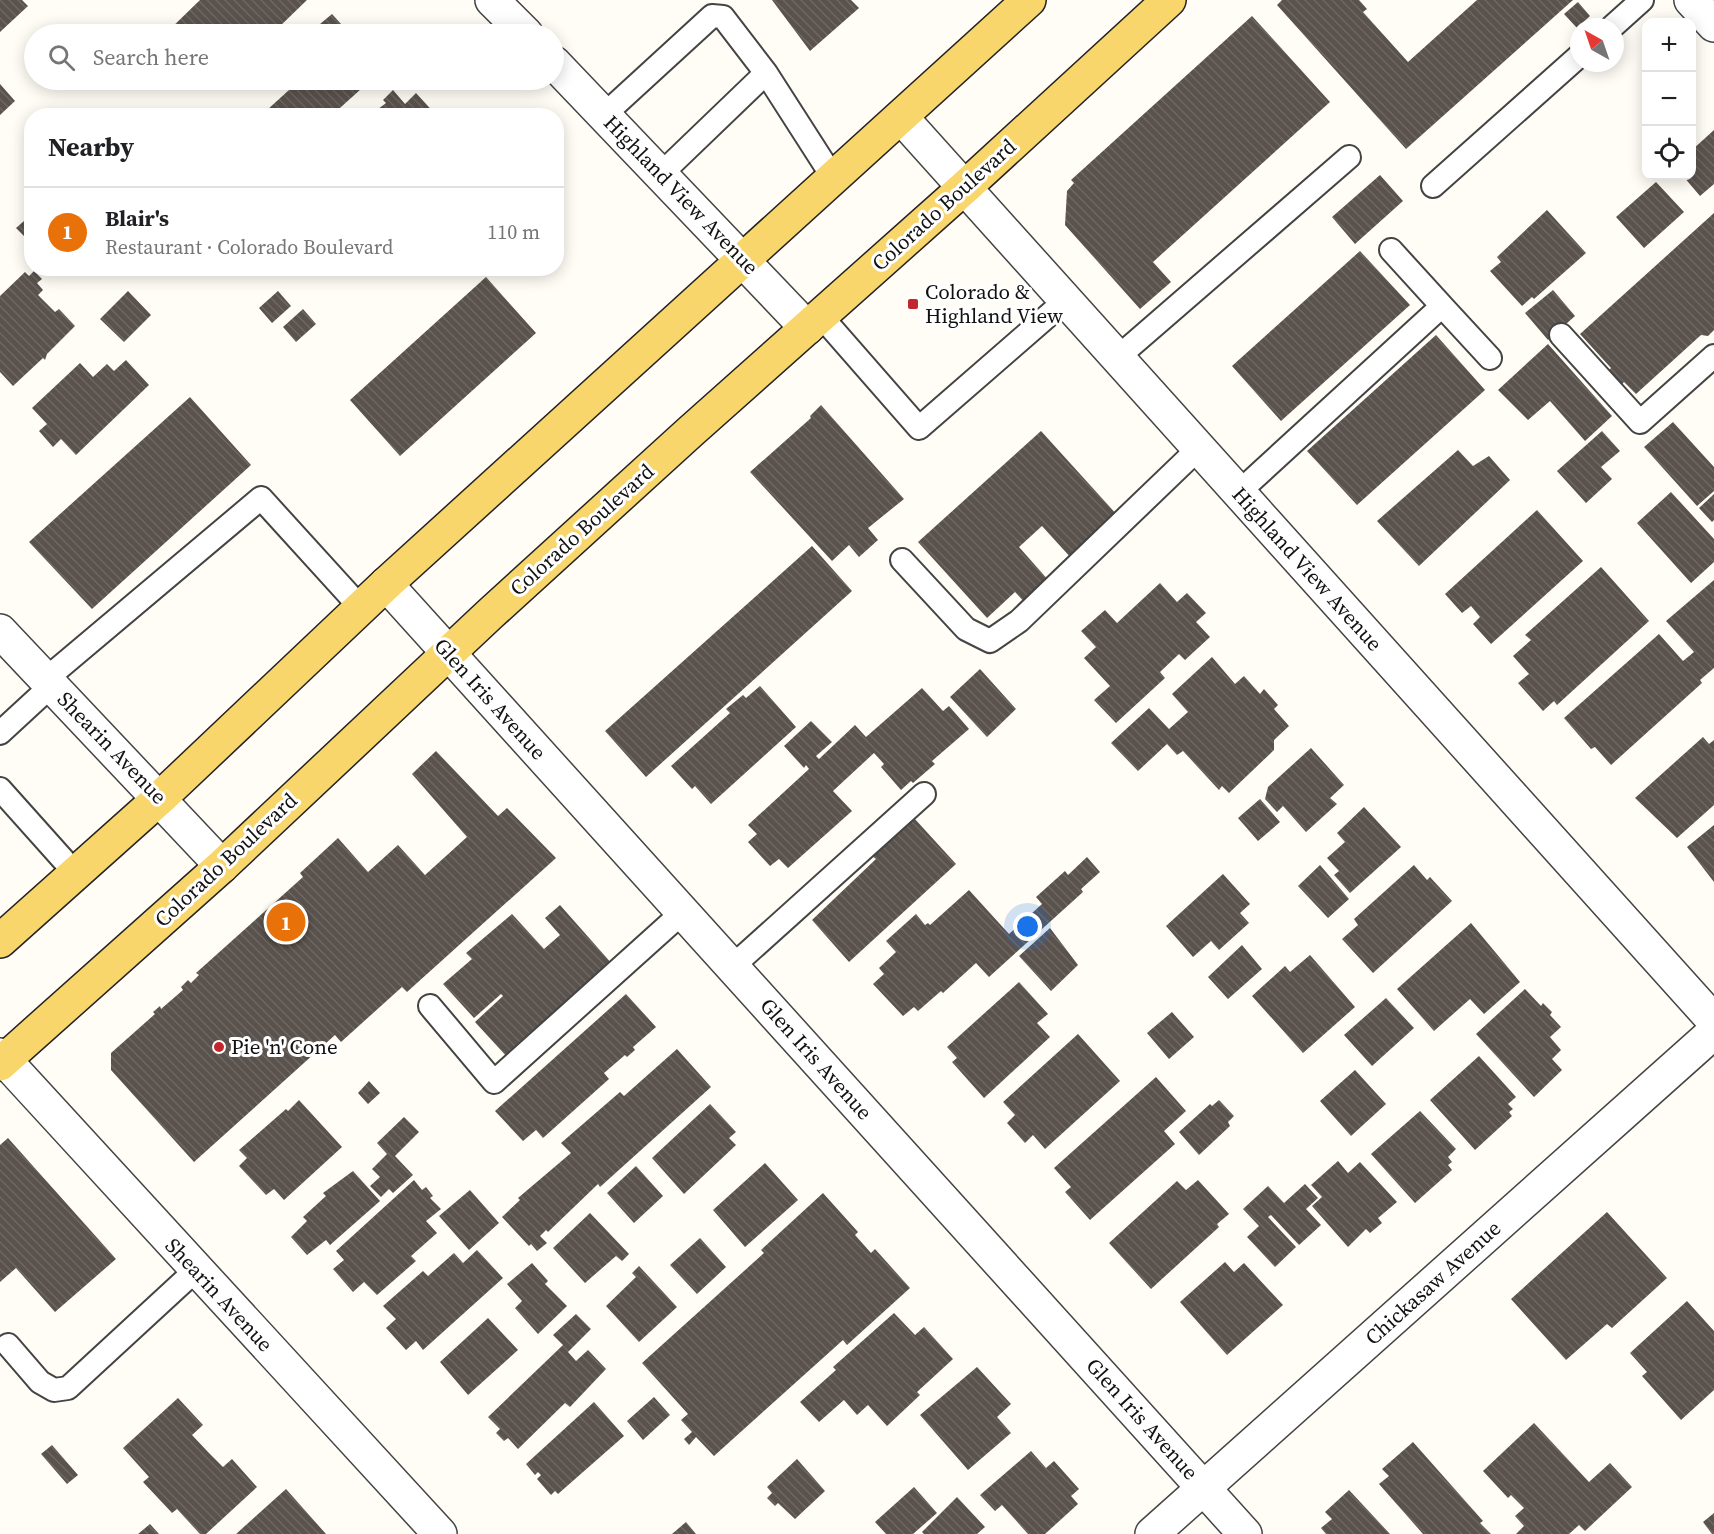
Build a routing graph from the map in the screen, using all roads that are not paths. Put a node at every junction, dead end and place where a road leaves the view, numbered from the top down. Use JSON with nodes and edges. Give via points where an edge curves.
{"nodes":[{"id":1,"x":492,"y":0,"type":"edge"},
{"id":2,"x":1029,"y":0,"type":"edge"},
{"id":3,"x":1169,"y":0,"type":"edge"},
{"id":4,"x":1642,"y":0,"type":"edge"},
{"id":5,"x":1691,"y":0,"type":"edge"},
{"id":6,"x":1622,"y":18,"type":"edge"},
{"id":7,"x":516,"y":24,"type":"edge"},
{"id":8,"x":1714,"y":25,"type":"edge"},
{"id":9,"x":1570,"y":64,"type":"edge"},
{"id":10,"x":766,"y":73,"type":"junction"},
{"id":11,"x":564,"y":74,"type":"edge"},
{"id":12,"x":604,"y":116,"type":"junction"},
{"id":13,"x":901,"y":117,"type":"junction"},
{"id":14,"x":1349,"y":157,"type":"dead end"},
{"id":15,"x":661,"y":174,"type":"junction"},
{"id":16,"x":834,"y":179,"type":"junction"},
{"id":17,"x":1433,"y":186,"type":"dead end"},
{"id":18,"x":964,"y":188,"type":"junction"},
{"id":19,"x":1391,"y":250,"type":"dead end"},
{"id":20,"x":745,"y":261,"type":"junction"},
{"id":21,"x":1065,"y":301,"type":"junction"},
{"id":22,"x":1442,"y":306,"type":"junction"},
{"id":23,"x":814,"y":322,"type":"junction"},
{"id":24,"x":1561,"y":335,"type":"dead end"},
{"id":25,"x":1714,"y":356,"type":"edge"},
{"id":26,"x":1117,"y":358,"type":"junction"},
{"id":27,"x":1490,"y":358,"type":"dead end"},
{"id":28,"x":1198,"y":448,"type":"junction"},
{"id":29,"x":1238,"y":493,"type":"junction"},
{"id":30,"x":902,"y":560,"type":"dead end"},
{"id":31,"x":386,"y":585,"type":"junction"},
{"id":32,"x":361,"y":608,"type":"junction"},
{"id":33,"x":0,"y":631,"type":"edge"},
{"id":34,"x":448,"y":653,"type":"junction"},
{"id":35,"x":49,"y":682,"type":"junction"},
{"id":36,"x":0,"y":733,"type":"edge"},
{"id":37,"x":0,"y":789,"type":"edge"},
{"id":38,"x":924,"y":794,"type":"dead end"},
{"id":39,"x":160,"y":798,"type":"junction"},
{"id":40,"x":222,"y":866,"type":"junction"},
{"id":41,"x":76,"y":873,"type":"junction"},
{"id":42,"x":683,"y":912,"type":"junction"},
{"id":43,"x":0,"y":941,"type":"edge"},
{"id":44,"x":733,"y":966,"type":"junction"},
{"id":45,"x":430,"y":1006,"type":"dead end"},
{"id":46,"x":1714,"y":1021,"type":"edge"},
{"id":47,"x":1714,"y":1032,"type":"edge"},
{"id":48,"x":2,"y":1060,"type":"edge"},
{"id":49,"x":196,"y":1270,"type":"junction"},
{"id":50,"x":8,"y":1346,"type":"dead end"},
{"id":51,"x":1203,"y":1487,"type":"junction"},
{"id":52,"x":440,"y":1534,"type":"edge"},
{"id":53,"x":1152,"y":1534,"type":"edge"},
{"id":54,"x":1245,"y":1534,"type":"edge"}],
"edges":[{"from":1,"to":7,"type":"street"},
{"from":2,"to":13,"type":"main road"},
{"from":3,"to":18,"type":"main road","name":"Colorado Boulevard"},
{"from":4,"to":6,"type":"lane"},
{"from":5,"to":8,"type":"street"},
{"from":9,"to":17,"type":"lane"},
{"from":10,"to":12,"type":"lane","via":[[723,17],[712,16]]},
{"from":10,"to":15,"type":"lane"},
{"from":10,"to":16,"type":"lane"},
{"from":11,"to":12,"type":"street","name":"Highland View Avenue"},
{"from":12,"to":15,"type":"street","name":"Highland View Avenue"},
{"from":13,"to":16,"type":"main road"},
{"from":13,"to":18,"type":"street","name":"Highland View Avenue"},
{"from":14,"to":26,"type":"lane"},
{"from":15,"to":20,"type":"street","name":"Highland View Avenue"},
{"from":16,"to":20,"type":"main road"},
{"from":18,"to":21,"type":"street","name":"Highland View Avenue"},
{"from":18,"to":23,"type":"main road","name":"Colorado Boulevard"},
{"from":19,"to":22,"type":"lane"},
{"from":20,"to":23,"type":"street","name":"Highland View Avenue"},
{"from":20,"to":31,"type":"main road"},
{"from":21,"to":23,"type":"lane","via":[[919,428]]},
{"from":21,"to":26,"type":"street","name":"Highland View Avenue"},
{"from":22,"to":27,"type":"lane"},
{"from":22,"to":29,"type":"lane"},
{"from":23,"to":34,"type":"main road","name":"Colorado Boulevard"},
{"from":24,"to":25,"type":"lane","via":[[1640,422]]},
{"from":26,"to":28,"type":"street","name":"Highland View Avenue"},
{"from":28,"to":29,"type":"street","name":"Highland View Avenue"},
{"from":28,"to":30,"type":"lane","via":[[1019,621],[990,641],[966,629]]},
{"from":29,"to":46,"type":"street","name":"Highland View Avenue"},
{"from":31,"to":32,"type":"main road"},
{"from":31,"to":34,"type":"street","name":"Glen Iris Avenue"},
{"from":32,"to":35,"type":"lane","via":[[261,498]]},
{"from":32,"to":39,"type":"main road"},
{"from":33,"to":35,"type":"street","name":"Shearin Avenue"},
{"from":34,"to":40,"type":"main road","name":"Colorado Boulevard"},
{"from":34,"to":42,"type":"street","name":"Glen Iris Avenue"},
{"from":35,"to":36,"type":"lane"},
{"from":35,"to":39,"type":"street","name":"Shearin Avenue"},
{"from":37,"to":41,"type":"lane"},
{"from":38,"to":44,"type":"lane"},
{"from":39,"to":40,"type":"street","name":"Shearin Avenue"},
{"from":39,"to":41,"type":"main road"},
{"from":40,"to":48,"type":"main road","name":"Colorado Boulevard"},
{"from":41,"to":43,"type":"main road"},
{"from":42,"to":44,"type":"street","name":"Glen Iris Avenue"},
{"from":42,"to":45,"type":"lane","via":[[494,1082]]},
{"from":44,"to":51,"type":"street","name":"Glen Iris Avenue"},
{"from":47,"to":51,"type":"street","name":"Chickasaw Avenue"},
{"from":48,"to":49,"type":"street","name":"Shearin Avenue"},
{"from":49,"to":50,"type":"lane","via":[[68,1388],[54,1390],[40,1382]]},
{"from":49,"to":52,"type":"street","name":"Shearin Avenue"},
{"from":51,"to":53,"type":"street","name":"Chickasaw Avenue"},
{"from":51,"to":54,"type":"street","name":"Glen Iris Avenue"}]}
